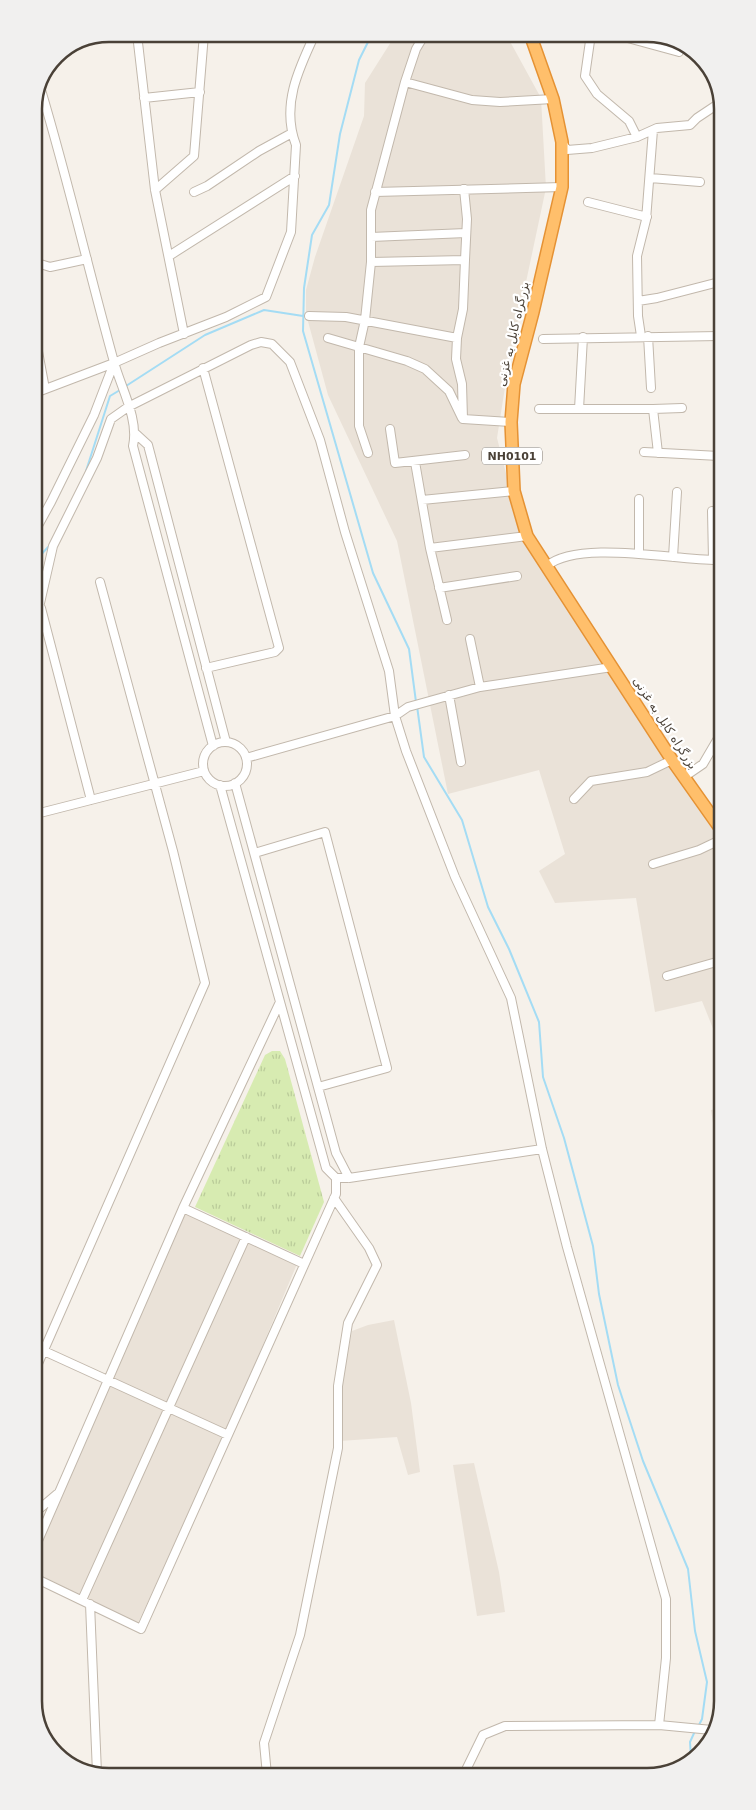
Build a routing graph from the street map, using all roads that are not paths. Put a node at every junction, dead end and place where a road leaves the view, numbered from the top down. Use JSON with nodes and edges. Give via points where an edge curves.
{"nodes":[{"id":1,"x":138,"y":43,"type":"edge"},
{"id":2,"x":203,"y":43,"type":"edge"},
{"id":3,"x":311,"y":43,"type":"edge"},
{"id":4,"x":420,"y":43,"type":"edge"},
{"id":5,"x":533,"y":43,"type":"edge"},
{"id":6,"x":590,"y":43,"type":"edge"},
{"id":7,"x":653,"y":43,"type":"edge"},
{"id":8,"x":680,"y":52,"type":"dead end"},
{"id":9,"x":405,"y":82,"type":"junction"},
{"id":10,"x":200,"y":92,"type":"junction"},
{"id":11,"x":144,"y":98,"type":"junction"},
{"id":12,"x":553,"y":99,"type":"junction"},
{"id":13,"x":44,"y":100,"type":"edge"},
{"id":14,"x":714,"y":107,"type":"edge"},
{"id":15,"x":653,"y":130,"type":"junction"},
{"id":16,"x":292,"y":133,"type":"junction"},
{"id":17,"x":637,"y":137,"type":"junction"},
{"id":18,"x":562,"y":142,"type":"junction"},
{"id":19,"x":295,"y":176,"type":"junction"},
{"id":20,"x":650,"y":178,"type":"junction"},
{"id":21,"x":700,"y":182,"type":"dead end"},
{"id":22,"x":562,"y":187,"type":"junction"},
{"id":23,"x":156,"y":190,"type":"junction"},
{"id":24,"x":464,"y":190,"type":"junction"},
{"id":25,"x":194,"y":192,"type":"dead end"},
{"id":26,"x":375,"y":192,"type":"junction"},
{"id":27,"x":588,"y":202,"type":"dead end"},
{"id":28,"x":647,"y":217,"type":"junction"},
{"id":29,"x":466,"y":233,"type":"junction"},
{"id":30,"x":371,"y":237,"type":"junction"},
{"id":31,"x":169,"y":256,"type":"junction"},
{"id":32,"x":87,"y":259,"type":"junction"},
{"id":33,"x":465,"y":260,"type":"junction"},
{"id":34,"x":371,"y":262,"type":"junction"},
{"id":35,"x":43,"y":265,"type":"edge"},
{"id":36,"x":714,"y":283,"type":"edge"},
{"id":37,"x":638,"y":301,"type":"junction"},
{"id":38,"x":309,"y":316,"type":"dead end"},
{"id":39,"x":365,"y":320,"type":"junction"},
{"id":40,"x":184,"y":334,"type":"junction"},
{"id":41,"x":645,"y":336,"type":"junction"},
{"id":42,"x":714,"y":336,"type":"edge"},
{"id":43,"x":583,"y":337,"type":"junction"},
{"id":44,"x":328,"y":338,"type":"dead end"},
{"id":45,"x":458,"y":338,"type":"junction"},
{"id":46,"x":543,"y":339,"type":"dead end"},
{"id":47,"x":359,"y":347,"type":"junction"},
{"id":48,"x":114,"y":363,"type":"junction"},
{"id":49,"x":203,"y":368,"type":"junction"},
{"id":50,"x":43,"y":374,"type":"edge"},
{"id":51,"x":651,"y":388,"type":"dead end"},
{"id":52,"x":46,"y":389,"type":"junction"},
{"id":53,"x":43,"y":390,"type":"edge"},
{"id":54,"x":128,"y":407,"type":"junction"},
{"id":55,"x":682,"y":408,"type":"dead end"},
{"id":56,"x":539,"y":409,"type":"dead end"},
{"id":57,"x":579,"y":409,"type":"junction"},
{"id":58,"x":653,"y":410,"type":"junction"},
{"id":59,"x":463,"y":419,"type":"junction"},
{"id":60,"x":510,"y":422,"type":"junction"},
{"id":61,"x":390,"y":429,"type":"dead end"},
{"id":62,"x":136,"y":434,"type":"junction"},
{"id":63,"x":644,"y":452,"type":"dead end"},
{"id":64,"x":658,"y":453,"type":"junction"},
{"id":65,"x":368,"y":454,"type":"dead end"},
{"id":66,"x":465,"y":455,"type":"dead end"},
{"id":67,"x":714,"y":456,"type":"edge"},
{"id":68,"x":415,"y":462,"type":"junction"},
{"id":69,"x":514,"y":491,"type":"junction"},
{"id":70,"x":676,"y":492,"type":"dead end"},
{"id":71,"x":639,"y":499,"type":"dead end"},
{"id":72,"x":422,"y":500,"type":"junction"},
{"id":73,"x":712,"y":511,"type":"dead end"},
{"id":74,"x":43,"y":516,"type":"edge"},
{"id":75,"x":526,"y":536,"type":"junction"},
{"id":76,"x":714,"y":536,"type":"edge"},
{"id":77,"x":430,"y":548,"type":"junction"},
{"id":78,"x":639,"y":554,"type":"junction"},
{"id":79,"x":673,"y":557,"type":"junction"},
{"id":80,"x":714,"y":560,"type":"edge"},
{"id":81,"x":547,"y":566,"type":"junction"},
{"id":82,"x":517,"y":576,"type":"dead end"},
{"id":83,"x":100,"y":582,"type":"dead end"},
{"id":84,"x":439,"y":588,"type":"junction"},
{"id":85,"x":43,"y":591,"type":"edge"},
{"id":86,"x":43,"y":616,"type":"edge"},
{"id":87,"x":447,"y":620,"type":"dead end"},
{"id":88,"x":470,"y":638,"type":"dead end"},
{"id":89,"x":612,"y":667,"type":"junction"},
{"id":90,"x":206,"y":668,"type":"junction"},
{"id":91,"x":480,"y":686,"type":"junction"},
{"id":92,"x":445,"y":696,"type":"junction"},
{"id":93,"x":395,"y":716,"type":"junction"},
{"id":94,"x":226,"y":742,"type":"junction"},
{"id":95,"x":714,"y":745,"type":"edge"},
{"id":96,"x":213,"y":746,"type":"junction"},
{"id":97,"x":246,"y":758,"type":"junction"},
{"id":98,"x":672,"y":760,"type":"junction"},
{"id":99,"x":461,"y":762,"type":"dead end"},
{"id":100,"x":204,"y":771,"type":"junction"},
{"id":101,"x":684,"y":778,"type":"junction"},
{"id":102,"x":235,"y":783,"type":"junction"},
{"id":103,"x":155,"y":784,"type":"junction"},
{"id":104,"x":220,"y":785,"type":"junction"},
{"id":105,"x":574,"y":798,"type":"dead end"},
{"id":106,"x":91,"y":800,"type":"junction"},
{"id":107,"x":43,"y":812,"type":"edge"},
{"id":108,"x":714,"y":820,"type":"edge"},
{"id":109,"x":714,"y":843,"type":"edge"},
{"id":110,"x":255,"y":853,"type":"junction"},
{"id":111,"x":653,"y":864,"type":"dead end"},
{"id":112,"x":714,"y":963,"type":"edge"},
{"id":113,"x":667,"y":976,"type":"dead end"},
{"id":114,"x":280,"y":1002,"type":"junction"},
{"id":115,"x":318,"y":1087,"type":"junction"},
{"id":116,"x":542,"y":1149,"type":"junction"},
{"id":117,"x":336,"y":1178,"type":"junction"},
{"id":118,"x":350,"y":1178,"type":"junction"},
{"id":119,"x":334,"y":1198,"type":"junction"},
{"id":120,"x":183,"y":1208,"type":"junction"},
{"id":121,"x":246,"y":1237,"type":"junction"},
{"id":122,"x":304,"y":1264,"type":"junction"},
{"id":123,"x":44,"y":1351,"type":"joint"},
{"id":124,"x":108,"y":1380,"type":"junction"},
{"id":125,"x":169,"y":1408,"type":"junction"},
{"id":126,"x":228,"y":1434,"type":"junction"},
{"id":127,"x":59,"y":1492,"type":"junction"},
{"id":128,"x":43,"y":1506,"type":"edge"},
{"id":129,"x":43,"y":1529,"type":"edge"},
{"id":130,"x":43,"y":1582,"type":"edge"},
{"id":131,"x":82,"y":1600,"type":"junction"},
{"id":132,"x":90,"y":1604,"type":"junction"},
{"id":133,"x":659,"y":1725,"type":"junction"},
{"id":134,"x":707,"y":1730,"type":"edge"},
{"id":135,"x":96,"y":1766,"type":"edge"},
{"id":136,"x":266,"y":1767,"type":"edge"},
{"id":137,"x":467,"y":1768,"type":"edge"}],
"edges":[{"from":1,"to":11,"type":"street"},
{"from":2,"to":10,"type":"street"},
{"from":3,"to":16,"type":"street","via":[[292,93],[289,116]]},
{"from":4,"to":9,"type":"street"},
{"from":5,"to":12,"type":"highway","name":"بزرگراه کابل به غزنی","number":"NH0101"},
{"from":6,"to":17,"type":"street","via":[[586,76],[597,94],[629,121]]},
{"from":7,"to":8,"type":"street"},
{"from":9,"to":12,"type":"street","via":[[472,100]]},
{"from":9,"to":26,"type":"street"},
{"from":10,"to":11,"type":"street"},
{"from":10,"to":23,"type":"street","via":[[194,156]]},
{"from":11,"to":23,"type":"street"},
{"from":12,"to":18,"type":"highway","name":"بزرگراه کابل به غزنی","number":"NH0101"},
{"from":13,"to":32,"type":"street"},
{"from":14,"to":15,"type":"street","via":[[690,126]]},
{"from":15,"to":17,"type":"street"},
{"from":15,"to":20,"type":"street"},
{"from":16,"to":19,"type":"street","via":[[296,145]]},
{"from":16,"to":25,"type":"street"},
{"from":17,"to":18,"type":"street","via":[[592,148],[567,150]]},
{"from":18,"to":22,"type":"highway","name":"بزرگراه کابل به غزنی","number":"NH0101"},
{"from":19,"to":31,"type":"street"},
{"from":19,"to":40,"type":"street","via":[[291,232],[266,297]]},
{"from":20,"to":21,"type":"street"},
{"from":20,"to":28,"type":"street"},
{"from":22,"to":24,"type":"street"},
{"from":22,"to":60,"type":"highway","name":"بزرگراه کابل به غزنی","number":"NH0101","via":[[514,384]]},
{"from":23,"to":31,"type":"street"},
{"from":24,"to":26,"type":"street"},
{"from":24,"to":29,"type":"street"},
{"from":26,"to":30,"type":"street"},
{"from":27,"to":28,"type":"street"},
{"from":28,"to":37,"type":"street","via":[[637,256]]},
{"from":29,"to":30,"type":"street"},
{"from":29,"to":33,"type":"street"},
{"from":30,"to":34,"type":"street"},
{"from":31,"to":40,"type":"street"},
{"from":32,"to":35,"type":"street","via":[[50,268]]},
{"from":32,"to":48,"type":"street"},
{"from":33,"to":34,"type":"street"},
{"from":33,"to":45,"type":"street"},
{"from":34,"to":39,"type":"street"},
{"from":36,"to":37,"type":"street"},
{"from":37,"to":41,"type":"street","via":[[638,316]]},
{"from":38,"to":39,"type":"street"},
{"from":39,"to":45,"type":"street"},
{"from":39,"to":47,"type":"street"},
{"from":40,"to":48,"type":"street"},
{"from":41,"to":42,"type":"street"},
{"from":41,"to":43,"type":"street"},
{"from":41,"to":51,"type":"street"},
{"from":43,"to":46,"type":"street"},
{"from":43,"to":57,"type":"street"},
{"from":44,"to":47,"type":"street"},
{"from":45,"to":59,"type":"street","via":[[456,359],[462,384]]},
{"from":47,"to":59,"type":"street","via":[[425,369],[448,391]]},
{"from":47,"to":65,"type":"street","via":[[359,426]]},
{"from":48,"to":52,"type":"street"},
{"from":48,"to":54,"type":"street"},
{"from":48,"to":74,"type":"street","via":[[94,415]]},
{"from":49,"to":54,"type":"street"},
{"from":49,"to":90,"type":"street","via":[[279,648],[275,652]]},
{"from":49,"to":93,"type":"street","via":[[261,342],[272,344],[290,362],[320,440],[345,532],[387,662]]},
{"from":50,"to":52,"type":"street"},
{"from":52,"to":53,"type":"street"},
{"from":54,"to":62,"type":"street"},
{"from":54,"to":85,"type":"street","via":[[111,419],[97,458],[53,546]]},
{"from":55,"to":58,"type":"street"},
{"from":56,"to":57,"type":"street"},
{"from":57,"to":58,"type":"street"},
{"from":58,"to":64,"type":"street"},
{"from":59,"to":60,"type":"street"},
{"from":60,"to":69,"type":"highway","name":"بزرگراه کابل به غزنی","number":"NH0101"},
{"from":61,"to":68,"type":"street","via":[[395,463]]},
{"from":62,"to":90,"type":"street","via":[[148,445]]},
{"from":62,"to":96,"type":"street","via":[[133,446]]},
{"from":63,"to":64,"type":"street"},
{"from":64,"to":67,"type":"street"},
{"from":66,"to":68,"type":"street"},
{"from":68,"to":72,"type":"street"},
{"from":69,"to":72,"type":"street"},
{"from":69,"to":75,"type":"highway","name":"بزرگراه کابل به غزنی","number":"NH0101"},
{"from":70,"to":79,"type":"street"},
{"from":71,"to":78,"type":"street"},
{"from":72,"to":77,"type":"street"},
{"from":73,"to":76,"type":"street"},
{"from":75,"to":77,"type":"street"},
{"from":75,"to":81,"type":"highway","name":"بزرگراه کابل به غزنی","number":"NH0101"},
{"from":77,"to":84,"type":"street"},
{"from":78,"to":79,"type":"street"},
{"from":78,"to":81,"type":"street","via":[[591,553],[557,559]]},
{"from":79,"to":80,"type":"street"},
{"from":81,"to":89,"type":"highway","name":"بزرگراه کابل به غزنی","number":"NH0101"},
{"from":82,"to":84,"type":"street"},
{"from":83,"to":103,"type":"street"},
{"from":84,"to":87,"type":"street"},
{"from":86,"to":106,"type":"street"},
{"from":88,"to":91,"type":"street"},
{"from":89,"to":91,"type":"street"},
{"from":89,"to":98,"type":"highway","name":"بزرگراه کابل به غزنی","number":"NH0101"},
{"from":90,"to":94,"type":"street"},
{"from":91,"to":92,"type":"street"},
{"from":92,"to":93,"type":"street","via":[[408,707]]},
{"from":92,"to":99,"type":"street"},
{"from":93,"to":97,"type":"street"},
{"from":93,"to":116,"type":"street","via":[[455,877],[511,998]]},
{"from":94,"to":96,"type":"street"},
{"from":94,"to":97,"type":"street","via":[[238,747]]},
{"from":95,"to":101,"type":"street","via":[[702,764]]},
{"from":96,"to":100,"type":"street","via":[[204,756]]},
{"from":97,"to":102,"type":"street","via":[[245,773]]},
{"from":98,"to":101,"type":"highway","name":"بزرگراه کابل به غزنی","number":"NH0101"},
{"from":98,"to":105,"type":"street","via":[[647,772],[591,781]]},
{"from":100,"to":103,"type":"street"},
{"from":100,"to":104,"type":"street"},
{"from":101,"to":108,"type":"highway","name":"بزرگراه کابل به غزنی","number":"NH0101"},
{"from":102,"to":104,"type":"street"},
{"from":102,"to":110,"type":"street"},
{"from":103,"to":106,"type":"street"},
{"from":103,"to":123,"type":"street","via":[[205,983]]},
{"from":104,"to":114,"type":"street"},
{"from":106,"to":107,"type":"street"},
{"from":109,"to":111,"type":"street"},
{"from":110,"to":115,"type":"street"},
{"from":110,"to":115,"type":"street","via":[[325,832],[387,1068]]},
{"from":112,"to":113,"type":"street"},
{"from":114,"to":117,"type":"street","via":[[326,1168]]},
{"from":114,"to":120,"type":"street"},
{"from":115,"to":118,"type":"street","via":[[336,1153]]},
{"from":116,"to":118,"type":"street"},
{"from":116,"to":133,"type":"street","via":[[666,1599],[666,1658]]},
{"from":117,"to":118,"type":"street"},
{"from":117,"to":119,"type":"street"},
{"from":119,"to":122,"type":"street"},
{"from":119,"to":136,"type":"street","via":[[369,1248],[377,1266],[348,1323],[338,1386],[338,1448],[302,1628],[264,1743]]},
{"from":120,"to":121,"type":"street"},
{"from":120,"to":124,"type":"street"},
{"from":121,"to":122,"type":"street"},
{"from":121,"to":125,"type":"street"},
{"from":122,"to":126,"type":"street"},
{"from":123,"to":124,"type":"street"},
{"from":124,"to":125,"type":"street"},
{"from":124,"to":127,"type":"street"},
{"from":125,"to":126,"type":"street"},
{"from":125,"to":131,"type":"street"},
{"from":126,"to":132,"type":"street","via":[[141,1629]]},
{"from":127,"to":128,"type":"street"},
{"from":127,"to":129,"type":"street"},
{"from":130,"to":131,"type":"street"},
{"from":131,"to":132,"type":"street"},
{"from":132,"to":135,"type":"street"},
{"from":133,"to":134,"type":"street"},
{"from":133,"to":137,"type":"street","via":[[505,1726],[483,1735]]}]}
